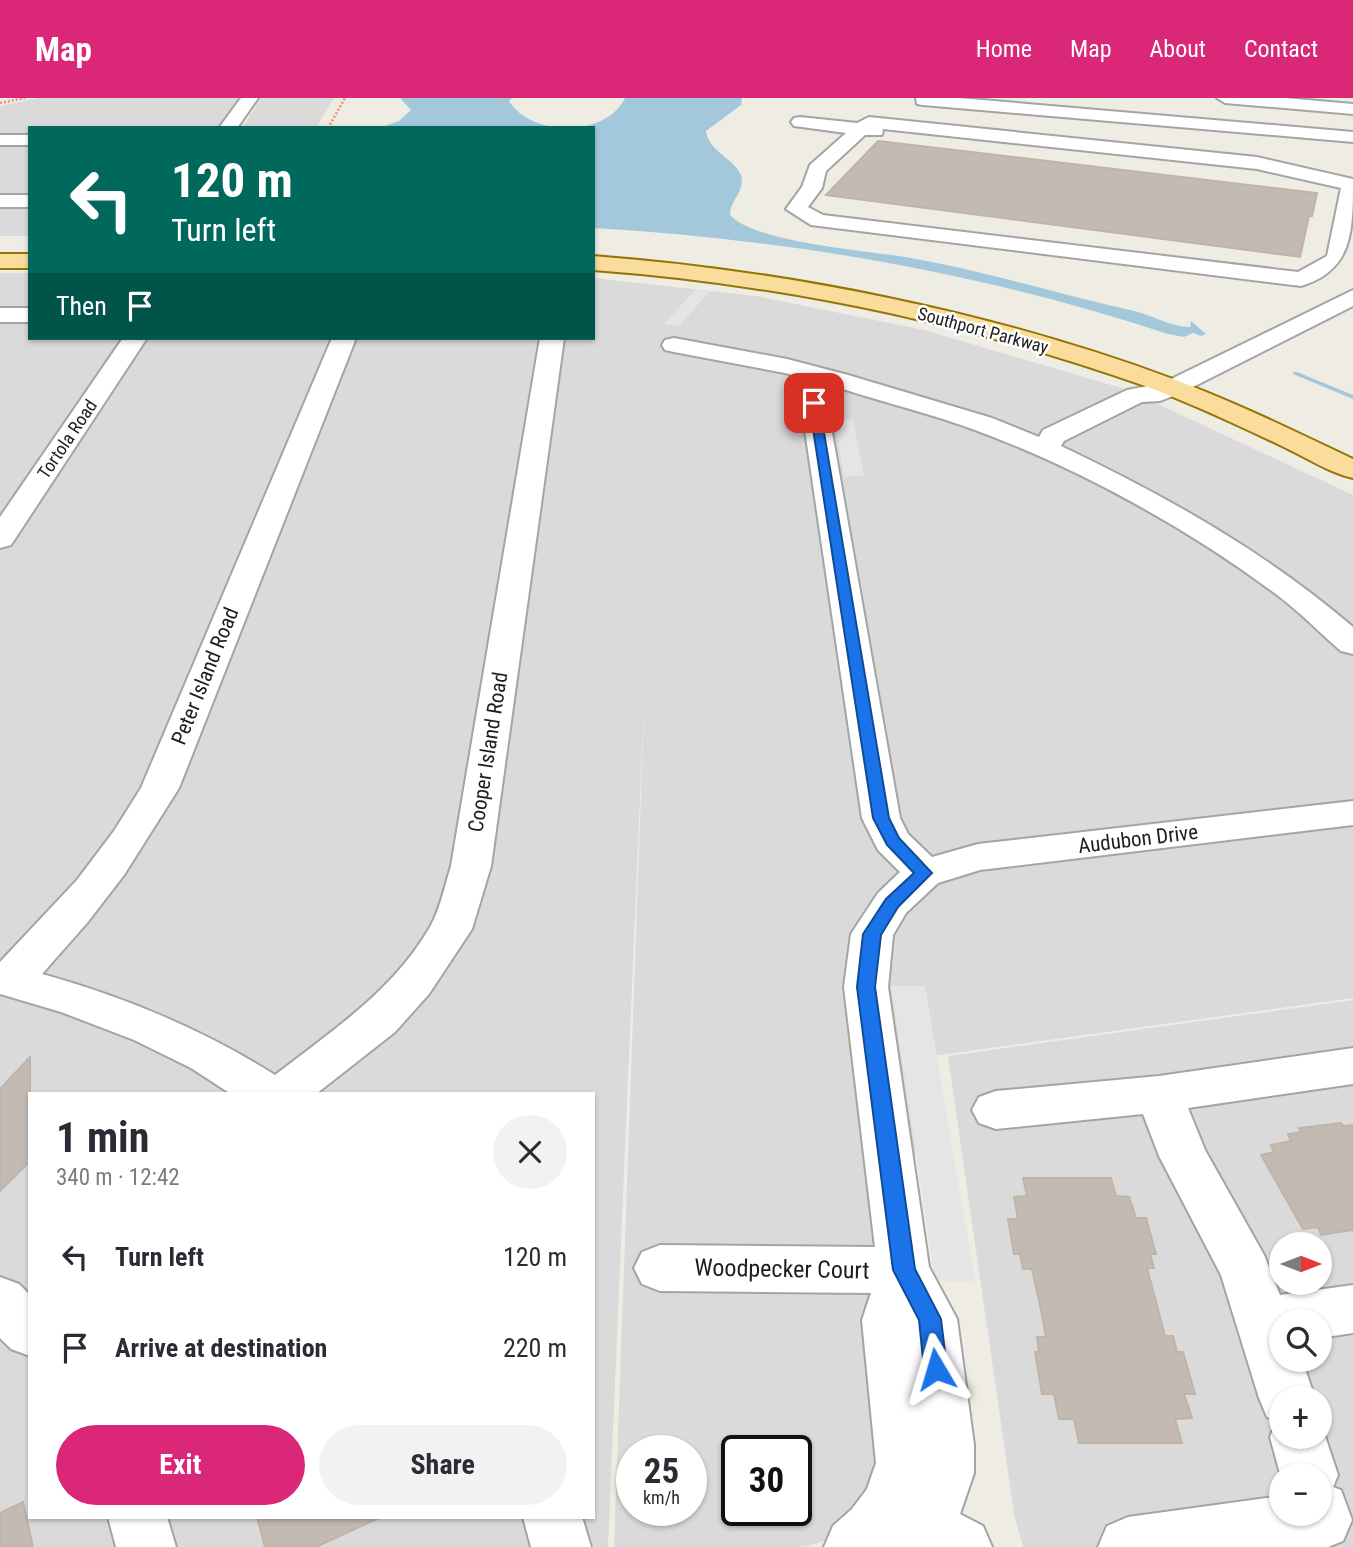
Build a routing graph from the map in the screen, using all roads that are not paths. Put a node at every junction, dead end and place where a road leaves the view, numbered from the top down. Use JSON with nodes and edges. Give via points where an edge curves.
{"nodes":[{"id":1,"x":250,"y":98,"type":"edge"},
{"id":2,"x":1225,"y":98,"type":"edge"},
{"id":3,"x":1133,"y":100,"type":"dead end"},
{"id":4,"x":1316,"y":102,"type":"edge"},
{"id":5,"x":922,"y":104,"type":"edge"},
{"id":6,"x":1353,"y":109,"type":"edge"},
{"id":7,"x":799,"y":115,"type":"dead end"},
{"id":8,"x":861,"y":120,"type":"junction"},
{"id":9,"x":1353,"y":121,"type":"edge"},
{"id":10,"x":229,"y":126,"type":"edge"},
{"id":11,"x":1276,"y":132,"type":"junction"},
{"id":12,"x":1353,"y":137,"type":"edge"},
{"id":13,"x":0,"y":140,"type":"edge"},
{"id":14,"x":28,"y":140,"type":"edge"},
{"id":15,"x":1309,"y":161,"type":"junction"},
{"id":16,"x":1352,"y":180,"type":"edge"},
{"id":17,"x":0,"y":201,"type":"edge"},
{"id":18,"x":28,"y":201,"type":"edge"},
{"id":19,"x":0,"y":250,"type":"edge"},
{"id":20,"x":28,"y":250,"type":"edge"},
{"id":21,"x":595,"y":251,"type":"edge"},
{"id":22,"x":0,"y":261,"type":"edge"},
{"id":23,"x":28,"y":261,"type":"edge"},
{"id":24,"x":595,"y":263,"type":"edge"},
{"id":25,"x":1301,"y":279,"type":"junction"},
{"id":26,"x":1352,"y":297,"type":"edge"},
{"id":27,"x":1321,"y":313,"type":"junction"},
{"id":28,"x":0,"y":315,"type":"edge"},
{"id":29,"x":28,"y":315,"type":"edge"},
{"id":30,"x":1353,"y":323,"type":"edge"},
{"id":31,"x":134,"y":340,"type":"edge"},
{"id":32,"x":343,"y":340,"type":"edge"},
{"id":33,"x":552,"y":340,"type":"edge"},
{"id":34,"x":676,"y":349,"type":"dead end"},
{"id":35,"x":839,"y":380,"type":"junction"},
{"id":36,"x":1175,"y":386,"type":"junction"},
{"id":37,"x":1353,"y":447,"type":"edge"},
{"id":38,"x":1046,"y":449,"type":"junction"},
{"id":39,"x":1353,"y":470,"type":"edge"},
{"id":40,"x":0,"y":539,"type":"edge"},
{"id":41,"x":1353,"y":644,"type":"edge"},
{"id":42,"x":1353,"y":813,"type":"edge"},
{"id":43,"x":924,"y":873,"type":"junction"},
{"id":44,"x":5,"y":979,"type":"edge"},
{"id":45,"x":1353,"y":1066,"type":"edge"},
{"id":46,"x":265,"y":1092,"type":"edge"},
{"id":47,"x":286,"y":1092,"type":"edge"},
{"id":48,"x":1159,"y":1094,"type":"junction"},
{"id":49,"x":996,"y":1111,"type":"dead end"},
{"id":50,"x":660,"y":1268,"type":"dead end"},
{"id":51,"x":904,"y":1270,"type":"junction"},
{"id":52,"x":0,"y":1301,"type":"edge"},
{"id":53,"x":1353,"y":1309,"type":"edge"},
{"id":54,"x":1263,"y":1322,"type":"junction"},
{"id":55,"x":28,"y":1330,"type":"edge"},
{"id":56,"x":1283,"y":1386,"type":"edge"},
{"id":57,"x":138,"y":1519,"type":"edge"},
{"id":58,"x":553,"y":1519,"type":"edge"},
{"id":59,"x":1279,"y":1526,"type":"edge"},
{"id":60,"x":922,"y":1531,"type":"edge"},
{"id":61,"x":146,"y":1547,"type":"edge"},
{"id":62,"x":561,"y":1547,"type":"edge"},
{"id":63,"x":854,"y":1547,"type":"edge"},
{"id":64,"x":1128,"y":1547,"type":"edge"}],
"edges":[{"from":1,"to":10,"type":"street"},
{"from":2,"to":11,"type":"street"},
{"from":3,"to":11,"type":"street"},
{"from":4,"to":6,"type":"street"},
{"from":4,"to":11,"type":"street"},
{"from":5,"to":8,"type":"street"},
{"from":5,"to":11,"type":"street"},
{"from":7,"to":8,"type":"street"},
{"from":8,"to":11,"type":"street"},
{"from":8,"to":15,"type":"street","via":[[1280,178]]},
{"from":8,"to":25,"type":"street","via":[[817,169],[812,188],[796,209],[818,221]]},
{"from":9,"to":11,"type":"street"},
{"from":11,"to":12,"type":"street"},
{"from":11,"to":15,"type":"street"},
{"from":13,"to":14,"type":"street"},
{"from":15,"to":16,"type":"street"},
{"from":16,"to":25,"type":"street","via":[[1338,257]]},
{"from":17,"to":18,"type":"street"},
{"from":19,"to":20,"type":"main road"},
{"from":21,"to":36,"type":"main road","name":"Southport Parkway","via":[[766,269],[888,290],[1027,323]]},
{"from":22,"to":23,"type":"main road"},
{"from":24,"to":36,"type":"main road","name":"Southport Parkway","via":[[756,281],[875,301],[1010,334]]},
{"from":25,"to":26,"type":"street"},
{"from":26,"to":27,"type":"street"},
{"from":27,"to":30,"type":"street"},
{"from":27,"to":36,"type":"street"},
{"from":28,"to":29,"type":"street"},
{"from":31,"to":40,"type":"street","name":"Tortola Road"},
{"from":32,"to":44,"type":"street","name":"Peter Island Road","via":[[160,788],[111,868],[48,942]]},
{"from":33,"to":47,"type":"street","name":"Cooper Island Road","via":[[471,866],[451,929],[414,983],[379,1020]]},
{"from":34,"to":35,"type":"street","via":[[787,366]]},
{"from":35,"to":38,"type":"street"},
{"from":35,"to":43,"type":"street","via":[[814,403],[881,818],[892,841]]},
{"from":36,"to":37,"type":"main road","name":"Southport Parkway","via":[[1303,423]]},
{"from":36,"to":38,"type":"street","via":[[1161,405],[1101,435],[1077,446]]},
{"from":36,"to":39,"type":"main road","name":"Southport Parkway"},
{"from":38,"to":41,"type":"street","via":[[1185,521],[1293,592]]},
{"from":42,"to":43,"type":"street","name":"Audubon Drive","via":[[978,858]]},
{"from":43,"to":51,"type":"street","via":[[892,903],[872,934],[866,987]]},
{"from":44,"to":46,"type":"street","via":[[95,1005],[148,1027],[201,1052]]},
{"from":45,"to":48,"type":"street"},
{"from":48,"to":49,"type":"street"},
{"from":48,"to":54,"type":"street","via":[[1183,1156],[1246,1271]]},
{"from":50,"to":51,"type":"street","name":"Woodpecker Court"},
{"from":51,"to":60,"type":"street","via":[[889,1320],[905,1463],[901,1484]]},
{"from":52,"to":55,"type":"street"},
{"from":53,"to":54,"type":"street"},
{"from":54,"to":56,"type":"street"},
{"from":57,"to":61,"type":"street"},
{"from":58,"to":62,"type":"street"},
{"from":59,"to":64,"type":"street"},
{"from":60,"to":63,"type":"street","via":[[870,1536]]}]}
